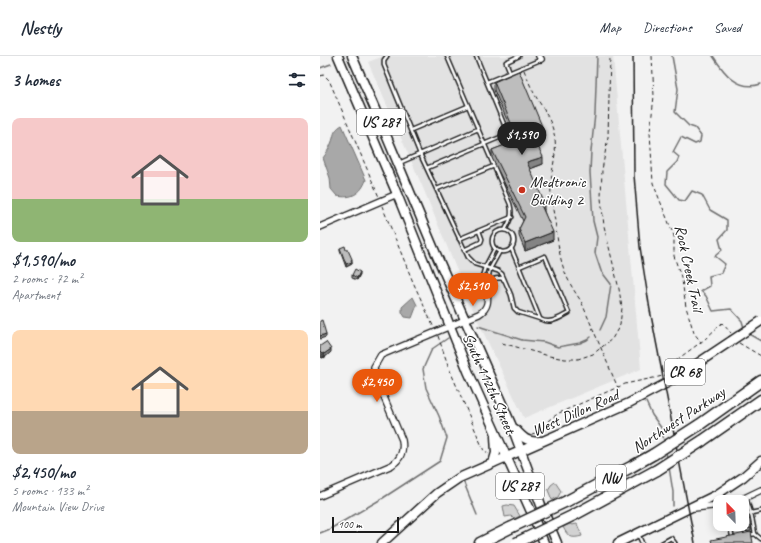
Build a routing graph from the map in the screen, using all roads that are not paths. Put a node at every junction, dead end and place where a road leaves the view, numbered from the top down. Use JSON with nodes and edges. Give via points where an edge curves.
{"nodes":[{"id":1,"x":338,"y":56,"type":"edge"},
{"id":2,"x":352,"y":56,"type":"edge"},
{"id":3,"x":387,"y":56,"type":"edge"},
{"id":4,"x":447,"y":56,"type":"edge"},
{"id":5,"x":476,"y":56,"type":"edge"},
{"id":6,"x":519,"y":56,"type":"edge"},
{"id":7,"x":540,"y":58,"type":"edge"},
{"id":8,"x":510,"y":72,"type":"junction"},
{"id":9,"x":487,"y":82,"type":"junction"},
{"id":10,"x":468,"y":106,"type":"junction"},
{"id":11,"x":478,"y":129,"type":"junction"},
{"id":12,"x":410,"y":130,"type":"junction"},
{"id":13,"x":508,"y":134,"type":"junction"},
{"id":14,"x":484,"y":144,"type":"junction"},
{"id":15,"x":513,"y":146,"type":"edge"},
{"id":16,"x":420,"y":154,"type":"junction"},
{"id":17,"x":398,"y":163,"type":"junction"},
{"id":18,"x":494,"y":166,"type":"junction"},
{"id":19,"x":427,"y":168,"type":"junction"},
{"id":20,"x":409,"y":189,"type":"junction"},
{"id":21,"x":437,"y":189,"type":"junction"},
{"id":22,"x":397,"y":194,"type":"junction"},
{"id":23,"x":512,"y":217,"type":"junction"},
{"id":24,"x":320,"y":227,"type":"edge"},
{"id":25,"x":506,"y":230,"type":"junction"},
{"id":26,"x":479,"y":231,"type":"junction"},
{"id":27,"x":459,"y":239,"type":"junction"},
{"id":28,"x":495,"y":248,"type":"junction"},
{"id":29,"x":511,"y":248,"type":"junction"},
{"id":30,"x":464,"y":250,"type":"junction"},
{"id":31,"x":500,"y":251,"type":"junction"},
{"id":32,"x":485,"y":267,"type":"junction"},
{"id":33,"x":519,"y":267,"type":"junction"},
{"id":34,"x":490,"y":269,"type":"junction"},
{"id":35,"x":505,"y":281,"type":"junction"},
{"id":36,"x":487,"y":289,"type":"junction"},
{"id":37,"x":540,"y":319,"type":"junction"},
{"id":38,"x":761,"y":321,"type":"edge"},
{"id":39,"x":457,"y":323,"type":"junction"},
{"id":40,"x":760,"y":382,"type":"edge"},
{"id":41,"x":761,"y":400,"type":"edge"},
{"id":42,"x":511,"y":424,"type":"junction"},
{"id":43,"x":494,"y":429,"type":"junction"},
{"id":44,"x":547,"y":440,"type":"junction"},
{"id":45,"x":521,"y":451,"type":"junction"},
{"id":46,"x":507,"y":457,"type":"junction"},
{"id":47,"x":761,"y":461,"type":"edge"},
{"id":48,"x":493,"y":463,"type":"junction"},
{"id":49,"x":761,"y":490,"type":"edge"},
{"id":50,"x":320,"y":496,"type":"edge"},
{"id":51,"x":749,"y":496,"type":"edge"},
{"id":52,"x":713,"y":506,"type":"edge"},
{"id":53,"x":749,"y":507,"type":"edge"},
{"id":54,"x":688,"y":509,"type":"junction"},
{"id":55,"x":761,"y":511,"type":"edge"},
{"id":56,"x":751,"y":513,"type":"junction"},
{"id":57,"x":732,"y":531,"type":"edge"},
{"id":58,"x":638,"y":534,"type":"junction"},
{"id":59,"x":755,"y":534,"type":"junction"},
{"id":60,"x":748,"y":535,"type":"edge"},
{"id":61,"x":726,"y":537,"type":"edge"},
{"id":62,"x":761,"y":539,"type":"edge"},
{"id":63,"x":382,"y":543,"type":"edge"},
{"id":64,"x":480,"y":543,"type":"edge"},
{"id":65,"x":516,"y":543,"type":"edge"},
{"id":66,"x":544,"y":543,"type":"edge"},
{"id":67,"x":557,"y":543,"type":"edge"},
{"id":68,"x":618,"y":543,"type":"edge"},
{"id":69,"x":642,"y":543,"type":"edge"},
{"id":70,"x":662,"y":543,"type":"edge"},
{"id":71,"x":675,"y":543,"type":"edge"}],
"edges":[{"from":1,"to":22,"type":"main road","name":"South 112th Street","number":"US 287"},
{"from":2,"to":17,"type":"main road","name":"South 112th Street","number":"US 287"},
{"from":3,"to":12,"type":"lane","via":[[384,65]]},
{"from":4,"to":10,"type":"lane"},
{"from":5,"to":9,"type":"lane"},
{"from":6,"to":8,"type":"lane","via":[[506,62]]},
{"from":7,"to":8,"type":"lane"},
{"from":8,"to":9,"type":"lane"},
{"from":9,"to":13,"type":"lane"},
{"from":10,"to":11,"type":"lane"},
{"from":10,"to":12,"type":"lane"},
{"from":11,"to":14,"type":"lane"},
{"from":11,"to":16,"type":"lane"},
{"from":12,"to":16,"type":"lane"},
{"from":13,"to":14,"type":"lane"},
{"from":13,"to":15,"type":"lane"},
{"from":14,"to":18,"type":"lane"},
{"from":14,"to":19,"type":"lane"},
{"from":16,"to":17,"type":"lane"},
{"from":16,"to":19,"type":"lane"},
{"from":17,"to":20,"type":"main road","name":"South 112th Street","number":"US 287"},
{"from":18,"to":21,"type":"lane"},
{"from":18,"to":23,"type":"lane","via":[[510,204]]},
{"from":19,"to":21,"type":"lane"},
{"from":20,"to":22,"type":"main road"},
{"from":20,"to":39,"type":"main road","name":"South 112th Street","number":"US 287"},
{"from":21,"to":27,"type":"lane"},
{"from":22,"to":24,"type":"street"},
{"from":22,"to":39,"type":"main road","name":"South 112th Street","number":"US 287"},
{"from":23,"to":25,"type":"lane"},
{"from":23,"to":26,"type":"lane"},
{"from":25,"to":28,"type":"lane","via":[[499,230],[494,235],[492,242]]},
{"from":25,"to":29,"type":"lane","via":[[514,238]]},
{"from":26,"to":27,"type":"lane"},
{"from":26,"to":30,"type":"lane","via":[[481,242]]},
{"from":27,"to":30,"type":"lane"},
{"from":28,"to":31,"type":"lane"},
{"from":28,"to":32,"type":"lane"},
{"from":29,"to":31,"type":"lane","via":[[505,252]]},
{"from":29,"to":33,"type":"lane"},
{"from":30,"to":32,"type":"lane","via":[[475,264]]},
{"from":31,"to":34,"type":"lane"},
{"from":32,"to":34,"type":"lane"},
{"from":32,"to":36,"type":"lane","via":[[482,277]]},
{"from":33,"to":37,"type":"lane"},
{"from":33,"to":37,"type":"lane","via":[[545,256],[569,314],[550,322]]},
{"from":34,"to":35,"type":"lane","via":[[502,274]]},
{"from":34,"to":36,"type":"lane"},
{"from":35,"to":36,"type":"lane","via":[[496,278],[490,281]]},
{"from":35,"to":37,"type":"lane","via":[[512,295],[514,308],[518,312]]},
{"from":36,"to":39,"type":"street","via":[[486,308],[479,314]]},
{"from":38,"to":44,"type":"main road","name":"West Dillon Road","number":"CR 68","bridge":true,"via":[[671,381],[607,414]]},
{"from":39,"to":42,"type":"main road","name":"South 112th Street","number":"US 287"},
{"from":39,"to":43,"type":"main road","name":"South 112th Street","number":"US 287"},
{"from":39,"to":50,"type":"street","via":[[381,355],[374,367],[375,376],[402,440],[400,458],[392,465]]},
{"from":40,"to":64,"type":"highway","name":"Northwest Parkway","number":"NW","bridge":true,"via":[[654,454]]},
{"from":41,"to":65,"type":"highway","name":"Northwest Parkway","number":"NW","bridge":true,"via":[[657,470]]},
{"from":42,"to":44,"type":"main road","via":[[526,440]]},
{"from":42,"to":45,"type":"main road","name":"South 112th Street","number":"US 287"},
{"from":43,"to":46,"type":"main road","name":"South 112th Street","number":"US 287"},
{"from":43,"to":48,"type":"main road","via":[[496,453]]},
{"from":44,"to":45,"type":"main road","name":"West Dillon Road","number":"CR 68"},
{"from":45,"to":46,"type":"main road","name":"West Dillon Road","number":"CR 68"},
{"from":45,"to":67,"type":"main road","name":"South 112th Street","number":"US 287"},
{"from":46,"to":48,"type":"main road","name":"West Dillon Road","number":"CR 68"},
{"from":46,"to":66,"type":"main road","name":"South 112th Street","number":"US 287"},
{"from":47,"to":54,"type":"main road","via":[[730,487]]},
{"from":48,"to":63,"type":"main road","name":"West Dillon Road","number":"CR 68","via":[[446,486]]},
{"from":49,"to":51,"type":"street"},
{"from":52,"to":54,"type":"street"},
{"from":53,"to":56,"type":"lane"},
{"from":54,"to":58,"type":"main road"},
{"from":55,"to":56,"type":"lane"},
{"from":56,"to":59,"type":"lane"},
{"from":57,"to":61,"type":"lane","via":[[734,537]]},
{"from":58,"to":68,"type":"main road"},
{"from":58,"to":69,"type":"lane"},
{"from":59,"to":60,"type":"lane"},
{"from":59,"to":62,"type":"lane"},
{"from":70,"to":71,"type":"lane","via":[[671,538]]}]}
